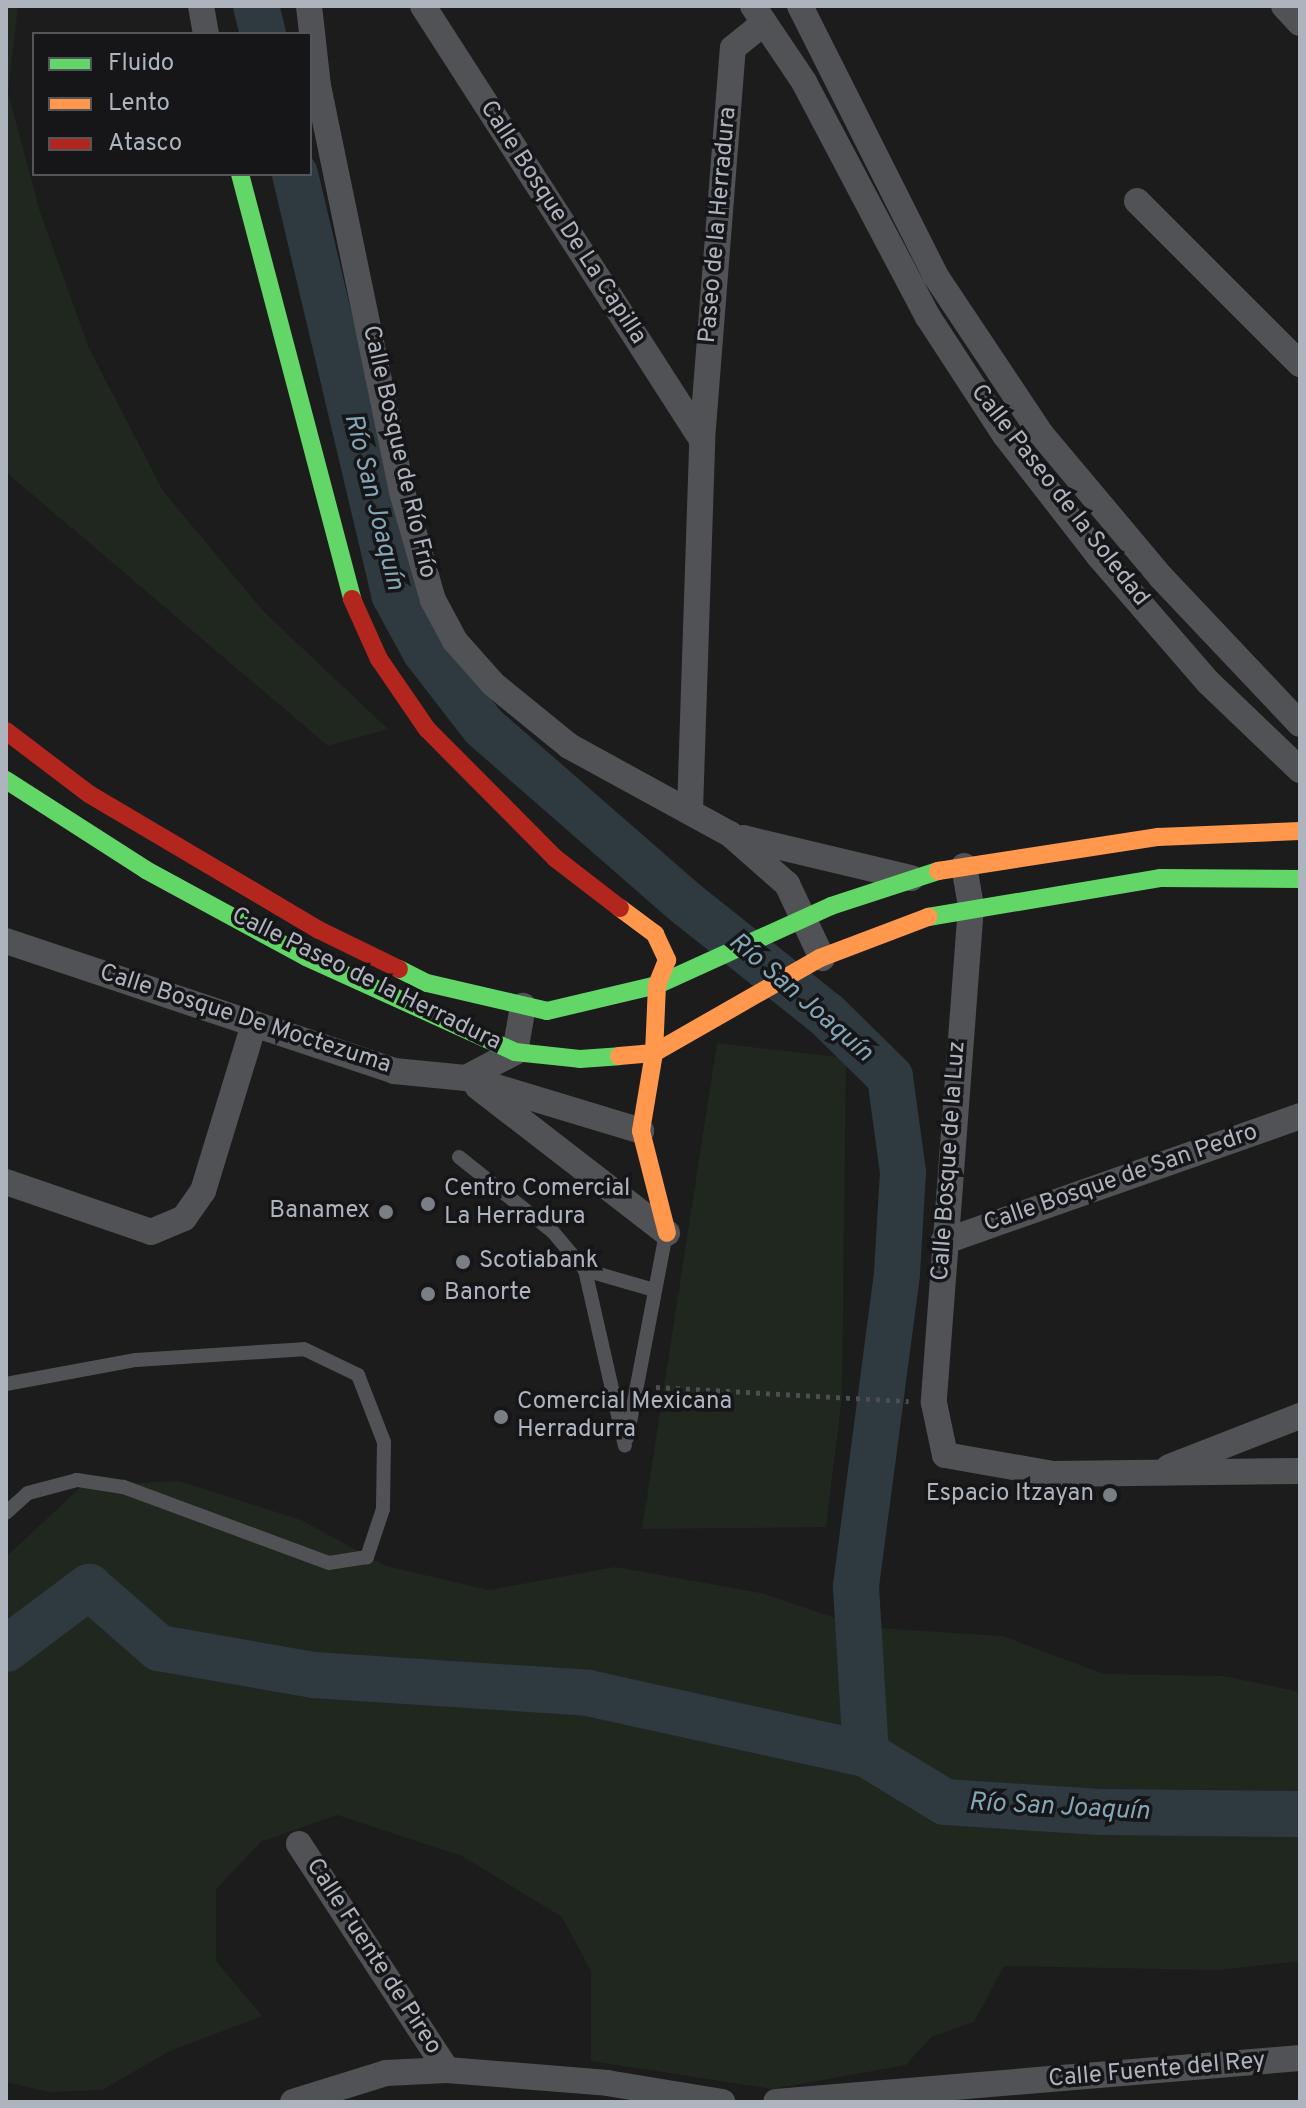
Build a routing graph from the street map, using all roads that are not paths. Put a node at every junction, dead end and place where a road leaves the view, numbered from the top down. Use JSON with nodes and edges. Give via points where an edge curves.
{"nodes":[{"id":1,"x":201,"y":6,"type":"edge"},
{"id":2,"x":309,"y":6,"type":"edge"},
{"id":3,"x":423,"y":6,"type":"edge"},
{"id":4,"x":800,"y":6,"type":"edge"},
{"id":5,"x":1284,"y":6,"type":"edge"},
{"id":6,"x":758,"y":15,"type":"edge"},
{"id":7,"x":1300,"y":23,"type":"edge"},
{"id":8,"x":206,"y":32,"type":"edge"},
{"id":9,"x":312,"y":32,"type":"edge"},
{"id":10,"x":312,"y":33,"type":"edge"},
{"id":11,"x":886,"y":173,"type":"junction"},
{"id":12,"x":241,"y":176,"type":"edge"},
{"id":13,"x":860,"y":190,"type":"junction"},
{"id":14,"x":1137,"y":201,"type":"dead end"},
{"id":15,"x":1300,"y":364,"type":"edge"},
{"id":16,"x":702,"y":440,"type":"junction"},
{"id":17,"x":1300,"y":724,"type":"edge"},
{"id":18,"x":6,"y":731,"type":"edge"},
{"id":19,"x":1300,"y":770,"type":"edge"},
{"id":20,"x":6,"y":780,"type":"edge"},
{"id":21,"x":690,"y":810,"type":"junction"},
{"id":22,"x":1300,"y":831,"type":"edge"},
{"id":23,"x":730,"y":834,"type":"junction"},
{"id":24,"x":964,"y":866,"type":"junction"},
{"id":25,"x":914,"y":879,"type":"junction"},
{"id":26,"x":1300,"y":879,"type":"edge"},
{"id":27,"x":971,"y":906,"type":"junction"},
{"id":28,"x":805,"y":918,"type":"junction"},
{"id":29,"x":7,"y":943,"type":"edge"},
{"id":30,"x":821,"y":958,"type":"junction"},
{"id":31,"x":658,"y":984,"type":"junction"},
{"id":32,"x":523,"y":1006,"type":"junction"},
{"id":33,"x":254,"y":1024,"type":"junction"},
{"id":34,"x":515,"y":1052,"type":"junction"},
{"id":35,"x":654,"y":1053,"type":"junction"},
{"id":36,"x":466,"y":1078,"type":"junction"},
{"id":37,"x":1300,"y":1116,"type":"edge"},
{"id":38,"x":641,"y":1131,"type":"junction"},
{"id":39,"x":459,"y":1157,"type":"dead end"},
{"id":40,"x":6,"y":1182,"type":"edge"},
{"id":41,"x":667,"y":1233,"type":"junction"},
{"id":42,"x":943,"y":1242,"type":"junction"},
{"id":43,"x":585,"y":1270,"type":"junction"},
{"id":44,"x":654,"y":1290,"type":"junction"},
{"id":45,"x":6,"y":1384,"type":"edge"},
{"id":46,"x":1300,"y":1416,"type":"edge"},
{"id":47,"x":1300,"y":1471,"type":"edge"},
{"id":48,"x":1154,"y":1472,"type":"junction"},
{"id":49,"x":6,"y":1513,"type":"edge"},
{"id":50,"x":299,"y":1844,"type":"dead end"},
{"id":51,"x":1300,"y":2058,"type":"edge"},
{"id":52,"x":447,"y":2070,"type":"junction"},
{"id":53,"x":606,"y":2092,"type":"edge"},
{"id":54,"x":874,"y":2098,"type":"edge"},
{"id":55,"x":293,"y":2102,"type":"edge"},
{"id":56,"x":722,"y":2102,"type":"edge"},
{"id":57,"x":776,"y":2102,"type":"edge"}],
"edges":[{"from":1,"to":8,"type":"street"},
{"from":2,"to":9,"type":"street","name":"Calle Bosque de Río Frío"},
{"from":3,"to":16,"type":"street","name":"Calle Bosque De La Capilla"},
{"from":4,"to":11,"type":"street","name":"Calle Paseo de la Soledad"},
{"from":5,"to":7,"type":"street"},
{"from":6,"to":13,"type":"street","name":"Calle Paseo de la Soledad","via":[[804,82]]},
{"from":6,"to":16,"type":"street","name":"Paseo de la Herradura","via":[[733,48]]},
{"from":10,"to":21,"type":"street","name":"Calle Bosque de Río Frío","via":[[318,86],[396,465],[433,600],[455,641],[504,693],[569,746]]},
{"from":11,"to":13,"type":"street"},
{"from":11,"to":17,"type":"street","name":"Calle Paseo de la Soledad","via":[[935,275],[1041,434],[1161,577]]},
{"from":12,"to":31,"type":"main road","via":[[346,585],[379,659],[427,729],[555,858],[655,934],[667,960]]},
{"from":13,"to":19,"type":"street","name":"Calle Paseo de la Soledad","via":[[928,317],[1005,435],[1098,555],[1208,682]]},
{"from":14,"to":15,"type":"street"},
{"from":16,"to":21,"type":"street"},
{"from":18,"to":32,"type":"main road","name":"Calle Paseo de la Herradura","via":[[89,794],[319,930],[427,983]]},
{"from":20,"to":34,"type":"main road","name":"Calle Paseo de la Herradura","via":[[146,870],[306,957]]},
{"from":21,"to":23,"type":"street","name":"Calle Bosque de Río Frío"},
{"from":22,"to":24,"type":"main road","name":"Calle Paseo de la Herradura","via":[[1158,837]]},
{"from":23,"to":25,"type":"street","name":"Calle Paseo de la Herradura","via":[[801,856]]},
{"from":23,"to":28,"type":"street","name":"Calle Bosque de Río Frío","via":[[787,884]]},
{"from":24,"to":25,"type":"main road","name":"Calle Paseo de la Herradura"},
{"from":24,"to":27,"type":"street","name":"Calle Bosque de la Luz"},
{"from":25,"to":28,"type":"main road","name":"Calle Paseo de la Herradura"},
{"from":26,"to":27,"type":"main road","name":"Calle Paseo de la Herradura","via":[[1160,878]]},
{"from":27,"to":30,"type":"main road","name":"Calle Paseo de la Herradura","via":[[900,924]]},
{"from":27,"to":42,"type":"street","name":"Calle Bosque de la Luz"},
{"from":28,"to":30,"type":"street","name":"Calle Bosque de Río Frío"},
{"from":28,"to":31,"type":"main road","name":"Calle Paseo de la Herradura"},
{"from":29,"to":33,"type":"street","name":"Calle Bosque De Moctezuma"},
{"from":30,"to":35,"type":"main road","name":"Calle Paseo de la Herradura"},
{"from":31,"to":32,"type":"main road","name":"Calle Paseo de la Herradura","via":[[547,1011]]},
{"from":31,"to":35,"type":"main road"},
{"from":32,"to":34,"type":"street"},
{"from":33,"to":36,"type":"street","name":"Calle Bosque De Moctezuma","via":[[394,1071]]},
{"from":33,"to":40,"type":"street","via":[[203,1191],[184,1218],[151,1232]]},
{"from":34,"to":35,"type":"main road","name":"Calle Paseo de la Herradura","via":[[580,1059]]},
{"from":34,"to":36,"type":"street"},
{"from":35,"to":38,"type":"main road"},
{"from":36,"to":38,"type":"street","name":"Calle Bosque De Moctezuma"},
{"from":36,"to":41,"type":"street"},
{"from":37,"to":42,"type":"street","name":"Calle Bosque de San Pedro"},
{"from":38,"to":41,"type":"main road"},
{"from":39,"to":43,"type":"lane","via":[[553,1232]]},
{"from":41,"to":44,"type":"lane"},
{"from":42,"to":48,"type":"street","name":"Calle Bosque de la Luz","via":[[934,1403],[945,1455],[1053,1474]]},
{"from":43,"to":44,"type":"lane"},
{"from":43,"to":44,"type":"lane","via":[[625,1446]]},
{"from":45,"to":49,"type":"lane","via":[[136,1360],[304,1349],[358,1375],[384,1442],[383,1509],[367,1557],[329,1563],[123,1487],[77,1480],[28,1493]]},
{"from":46,"to":48,"type":"street"},
{"from":47,"to":48,"type":"street"},
{"from":50,"to":52,"type":"street","name":"Calle Fuente de Pireo"},
{"from":51,"to":54,"type":"street","name":"Calle Fuente del Rey"},
{"from":52,"to":53,"type":"street"},
{"from":52,"to":55,"type":"street","via":[[386,2073]]},
{"from":53,"to":56,"type":"street"},
{"from":54,"to":57,"type":"street","name":"Calle Fuente del Rey"}]}
